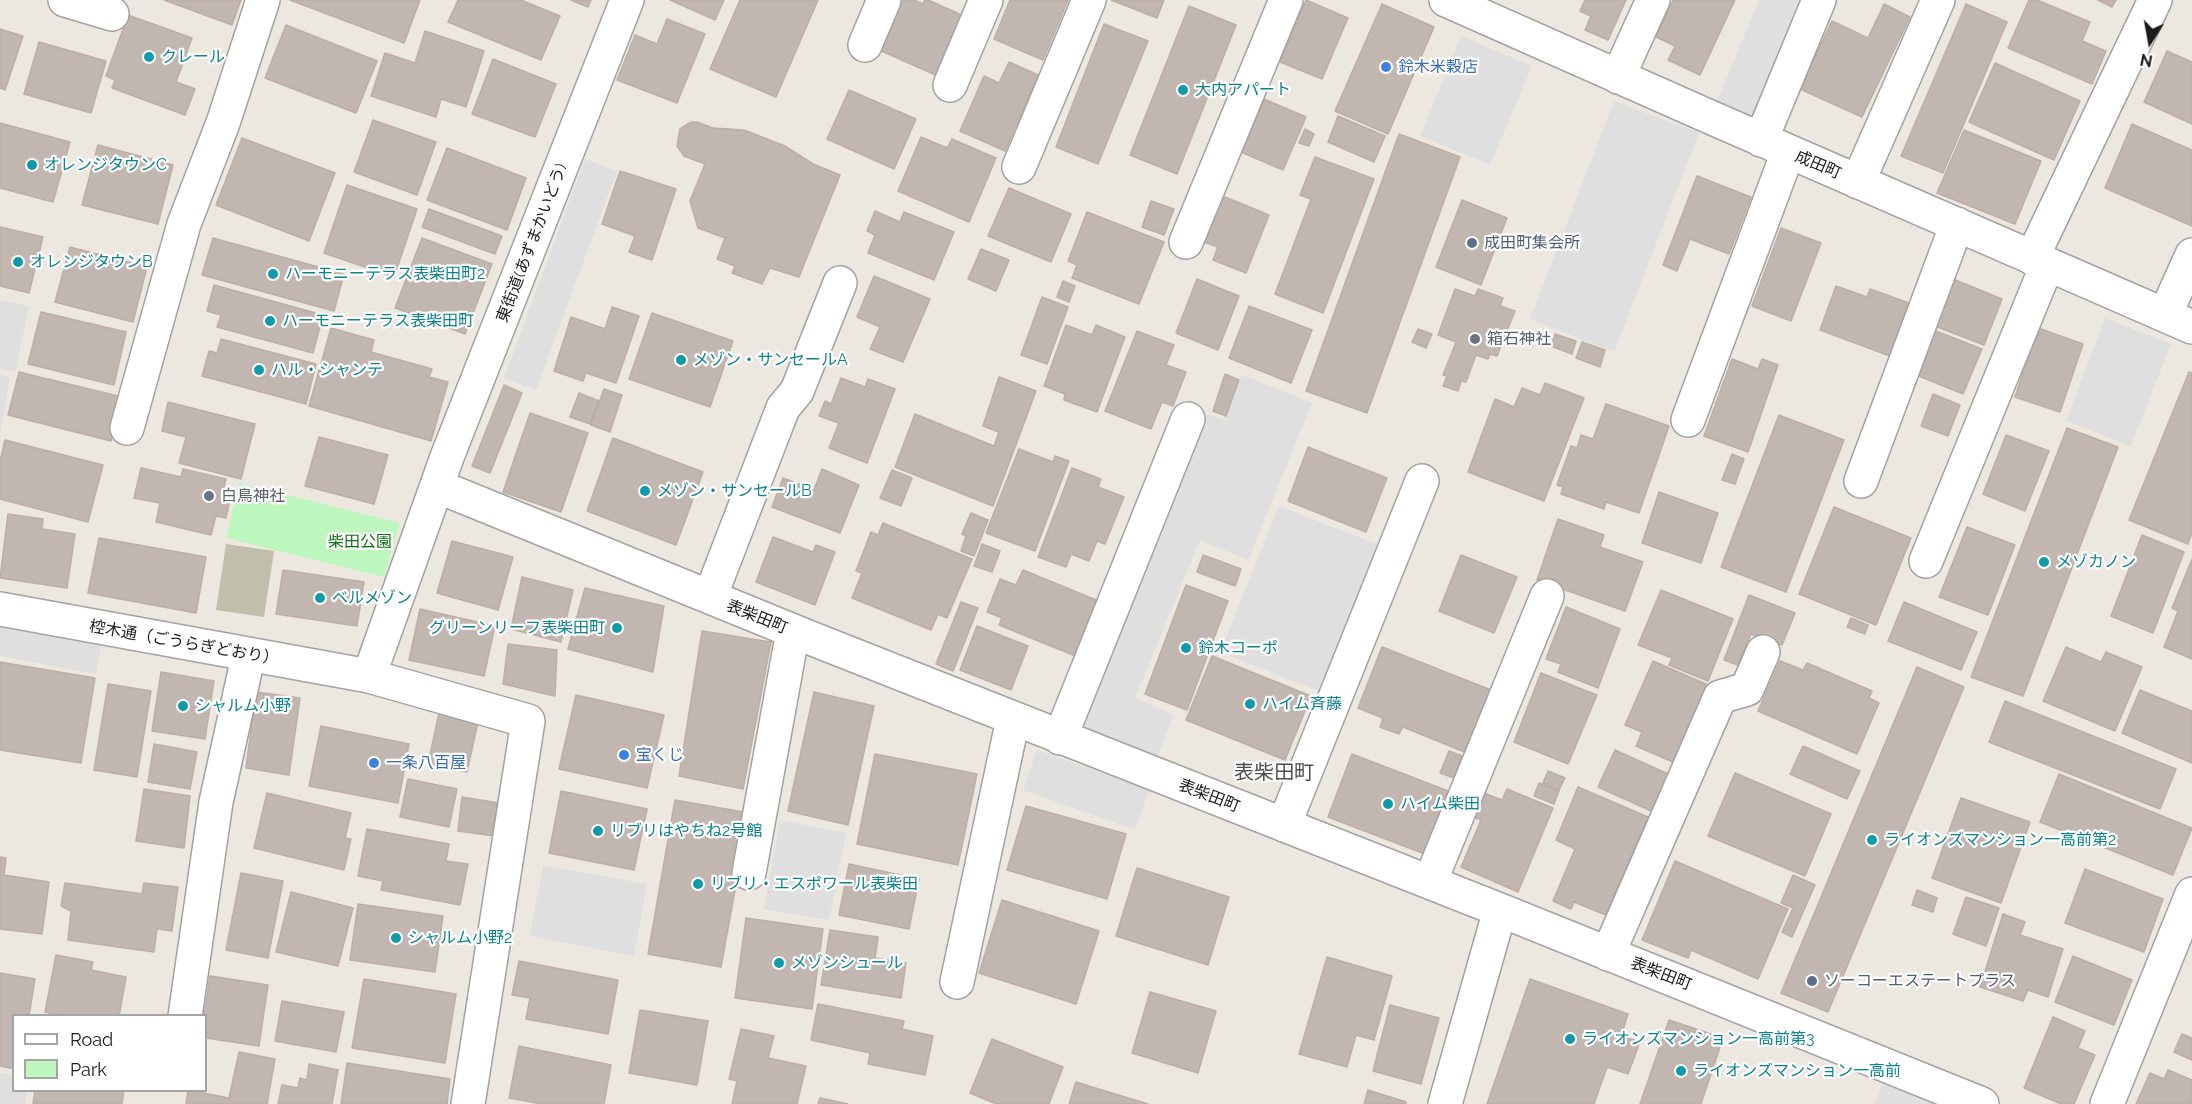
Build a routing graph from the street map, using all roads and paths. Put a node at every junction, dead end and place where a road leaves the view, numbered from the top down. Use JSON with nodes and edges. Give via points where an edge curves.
{"nodes":[{"id":1,"x":65,"y":0,"type":"edge"},
{"id":2,"x":263,"y":0,"type":"edge"},
{"id":3,"x":627,"y":0,"type":"edge"},
{"id":4,"x":884,"y":0,"type":"edge"},
{"id":5,"x":987,"y":0,"type":"edge"},
{"id":6,"x":1089,"y":0,"type":"edge"},
{"id":7,"x":1286,"y":0,"type":"edge"},
{"id":8,"x":1653,"y":0,"type":"edge"},
{"id":9,"x":1819,"y":0,"type":"edge"},
{"id":10,"x":1938,"y":0,"type":"edge"},
{"id":11,"x":2155,"y":0,"type":"edge"},
{"id":12,"x":1456,"y":2,"type":"edge"},
{"id":13,"x":112,"y":14,"type":"dead end"},
{"id":14,"x":865,"y":45,"type":"dead end"},
{"id":15,"x":1618,"y":77,"type":"junction"},
{"id":16,"x":950,"y":85,"type":"dead end"},
{"id":17,"x":1775,"y":146,"type":"junction"},
{"id":18,"x":1019,"y":167,"type":"dead end"},
{"id":19,"x":1858,"y":182,"type":"junction"},
{"id":20,"x":1957,"y":224,"type":"junction"},
{"id":21,"x":1185,"y":243,"type":"dead end"},
{"id":22,"x":2192,"y":255,"type":"edge"},
{"id":23,"x":2039,"y":262,"type":"junction"},
{"id":24,"x":840,"y":283,"type":"dead end"},
{"id":25,"x":2179,"y":321,"type":"edge"},
{"id":26,"x":1188,"y":419,"type":"dead end"},
{"id":27,"x":1688,"y":420,"type":"dead end"},
{"id":28,"x":127,"y":428,"type":"dead end"},
{"id":29,"x":1422,"y":481,"type":"dead end"},
{"id":30,"x":1861,"y":481,"type":"dead end"},
{"id":31,"x":437,"y":486,"type":"junction"},
{"id":32,"x":1926,"y":561,"type":"dead end"},
{"id":33,"x":1547,"y":596,"type":"dead end"},
{"id":34,"x":710,"y":597,"type":"junction"},
{"id":35,"x":0,"y":609,"type":"edge"},
{"id":36,"x":793,"y":632,"type":"junction"},
{"id":37,"x":1763,"y":652,"type":"dead end"},
{"id":38,"x":246,"y":654,"type":"junction"},
{"id":39,"x":369,"y":676,"type":"junction"},
{"id":40,"x":1013,"y":719,"type":"junction"},
{"id":41,"x":1060,"y":738,"type":"junction"},
{"id":42,"x":1284,"y":825,"type":"junction"},
{"id":43,"x":749,"y":873,"type":"dead end"},
{"id":44,"x":1430,"y":882,"type":"junction"},
{"id":45,"x":2192,"y":894,"type":"edge"},
{"id":46,"x":1500,"y":909,"type":"junction"},
{"id":47,"x":1608,"y":954,"type":"junction"},
{"id":48,"x":957,"y":982,"type":"dead end"},
{"id":49,"x":185,"y":1014,"type":"edge"},
{"id":50,"x":468,"y":1104,"type":"edge"},
{"id":51,"x":1445,"y":1104,"type":"edge"},
{"id":52,"x":1982,"y":1104,"type":"edge"},
{"id":53,"x":2107,"y":1104,"type":"edge"}],
"edges":[{"from":1,"to":13,"type":"street"},
{"from":2,"to":28,"type":"street","via":[[223,123],[184,224]]},
{"from":3,"to":31,"type":"street","name":"東街道(あずまかいどう)"},
{"from":4,"to":14,"type":"street"},
{"from":5,"to":16,"type":"street"},
{"from":6,"to":18,"type":"street"},
{"from":7,"to":21,"type":"street"},
{"from":8,"to":15,"type":"street"},
{"from":9,"to":17,"type":"street"},
{"from":10,"to":19,"type":"street"},
{"from":11,"to":23,"type":"street"},
{"from":12,"to":15,"type":"street","name":"成田町"},
{"from":15,"to":17,"type":"street","name":"成田町"},
{"from":17,"to":19,"type":"street","name":"成田町"},
{"from":17,"to":27,"type":"street"},
{"from":19,"to":20,"type":"street","name":"成田町"},
{"from":20,"to":23,"type":"street","name":"成田町"},
{"from":20,"to":30,"type":"street"},
{"from":22,"to":25,"type":"street"},
{"from":23,"to":25,"type":"street","name":"成田町"},
{"from":23,"to":32,"type":"street"},
{"from":24,"to":34,"type":"street","via":[[797,391],[783,408]]},
{"from":26,"to":41,"type":"street"},
{"from":29,"to":42,"type":"street"},
{"from":31,"to":34,"type":"street","name":"表柴田町"},
{"from":31,"to":39,"type":"street","name":"東街道(あずまかいどう)"},
{"from":33,"to":44,"type":"street"},
{"from":34,"to":36,"type":"street","name":"表柴田町"},
{"from":35,"to":38,"type":"street","name":"椌木通（ごうらぎどおり）"},
{"from":36,"to":40,"type":"street","name":"表柴田町"},
{"from":36,"to":43,"type":"street"},
{"from":37,"to":47,"type":"street","via":[[1747,689],[1720,697]]},
{"from":38,"to":39,"type":"street","name":"椌木通（ごうらぎどおり）"},
{"from":38,"to":49,"type":"street","via":[[216,802]]},
{"from":39,"to":50,"type":"street","name":"椌木通（ごうらぎどおり）","via":[[528,721]]},
{"from":40,"to":41,"type":"street","name":"表柴田町"},
{"from":40,"to":48,"type":"street"},
{"from":41,"to":42,"type":"street","name":"表柴田町"},
{"from":42,"to":44,"type":"street","name":"表柴田町"},
{"from":44,"to":46,"type":"street","name":"表柴田町"},
{"from":45,"to":53,"type":"street"},
{"from":46,"to":47,"type":"street","name":"表柴田町"},
{"from":46,"to":51,"type":"street"},
{"from":47,"to":52,"type":"street","name":"表柴田町"}]}
